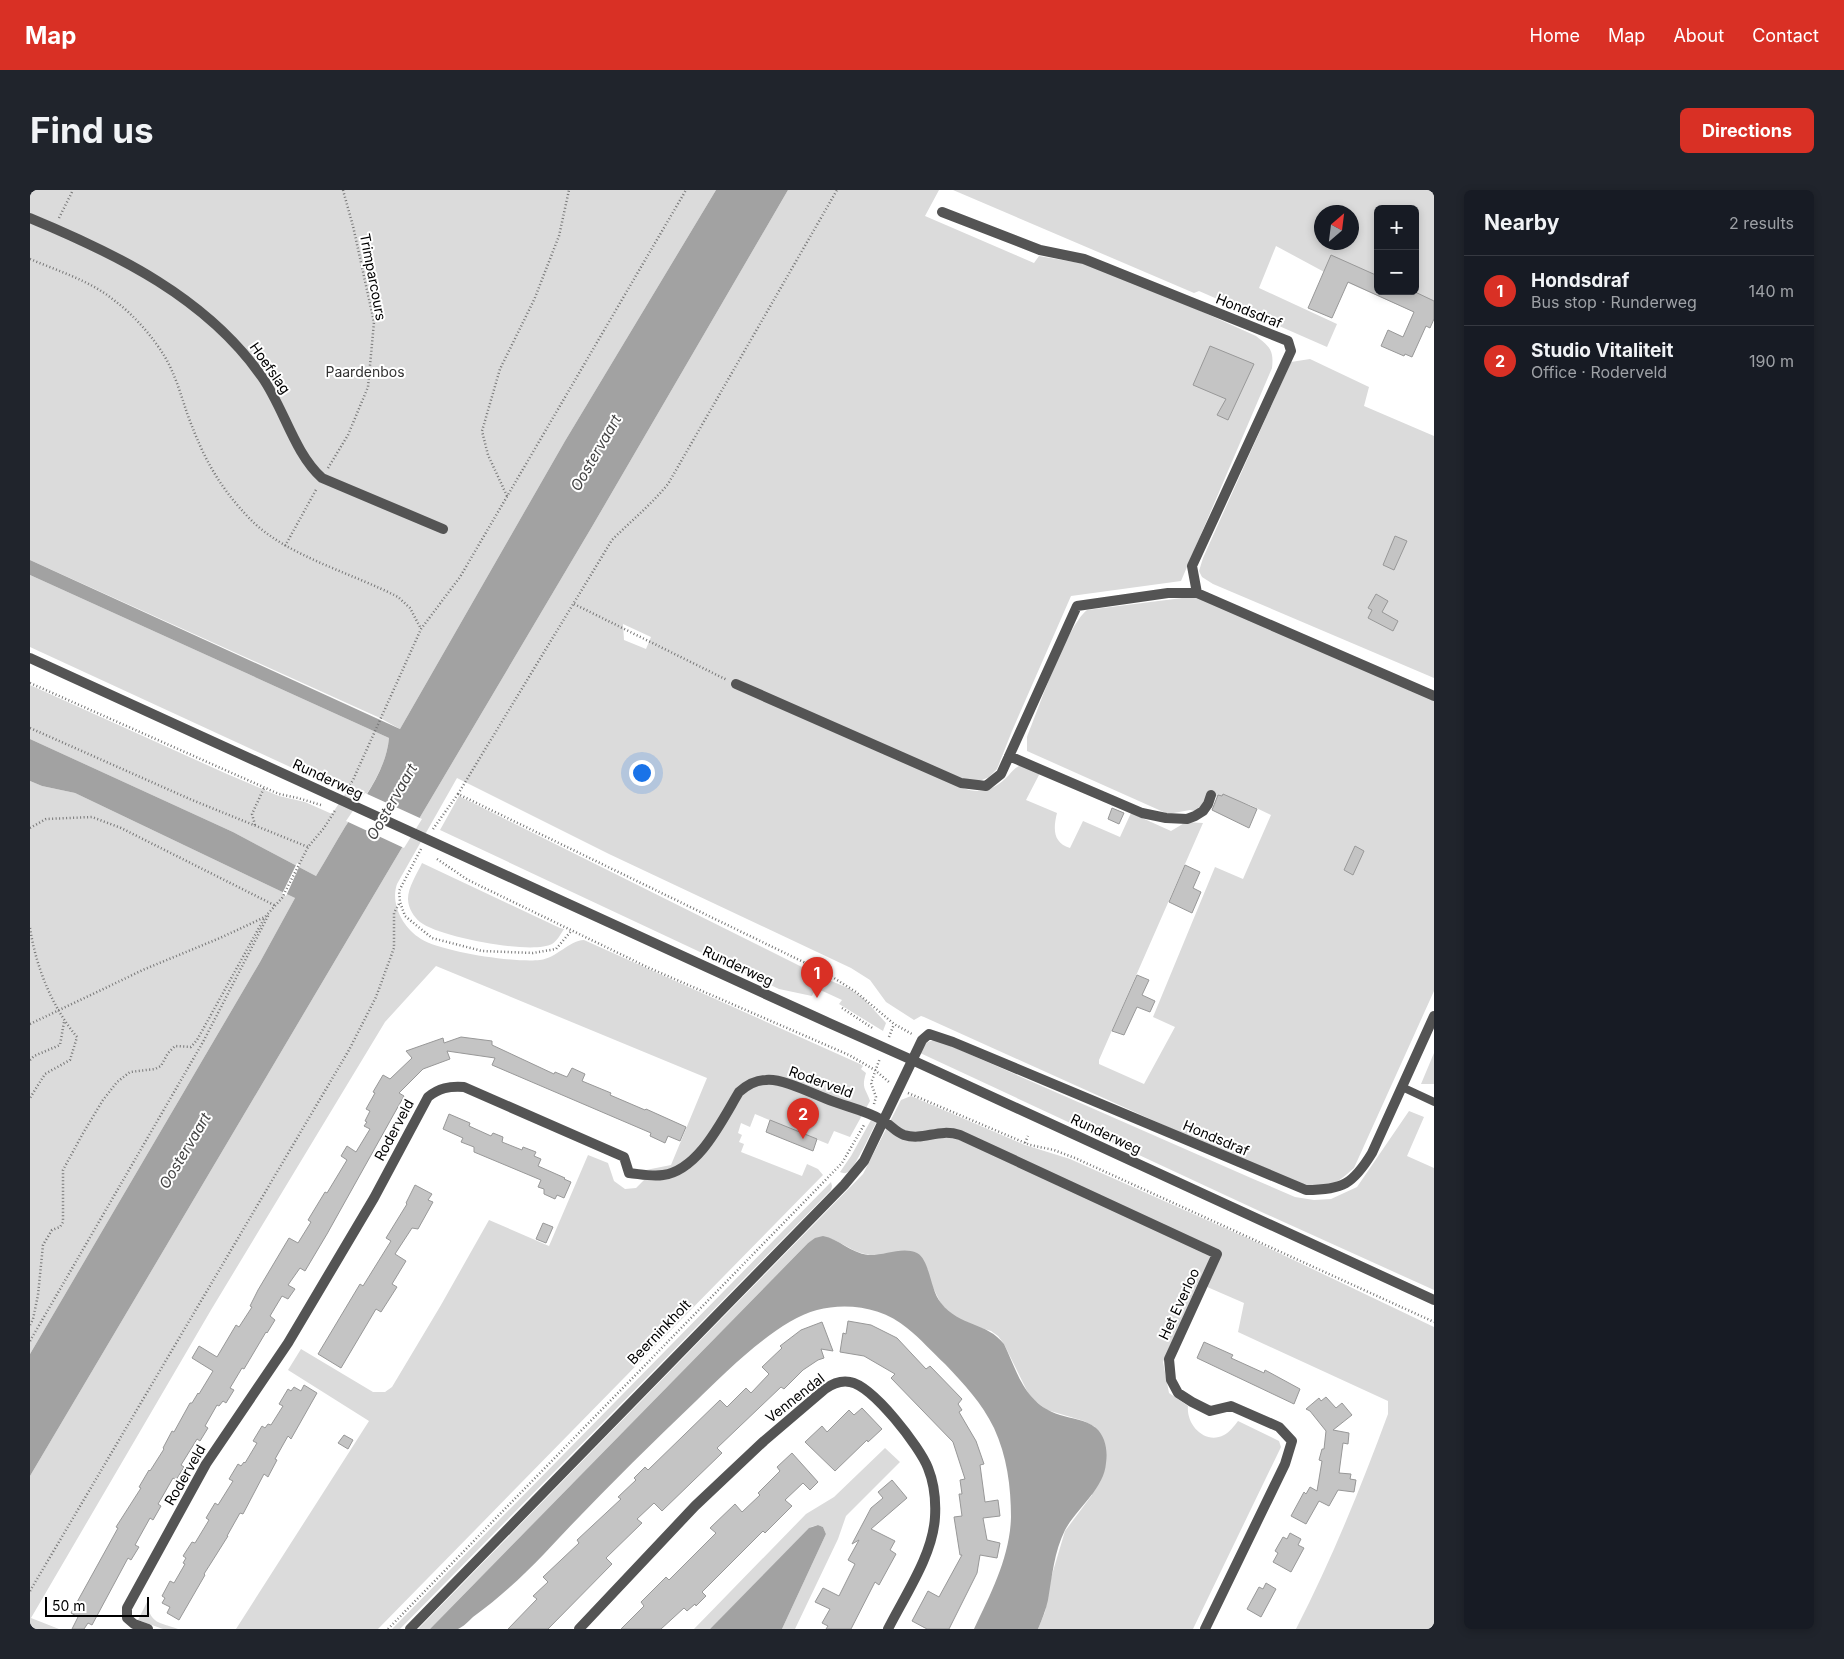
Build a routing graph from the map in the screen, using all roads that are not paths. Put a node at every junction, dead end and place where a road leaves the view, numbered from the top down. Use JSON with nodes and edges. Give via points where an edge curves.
{"nodes":[{"id":1,"x":942,"y":212,"type":"dead end"},
{"id":2,"x":30,"y":218,"type":"edge"},
{"id":3,"x":443,"y":529,"type":"dead end"},
{"id":4,"x":1196,"y":593,"type":"junction"},
{"id":5,"x":30,"y":658,"type":"edge"},
{"id":6,"x":736,"y":684,"type":"road end"},
{"id":7,"x":1434,"y":696,"type":"edge"},
{"id":8,"x":1009,"y":756,"type":"junction"},
{"id":9,"x":1211,"y":795,"type":"dead end"},
{"id":10,"x":1434,"y":1016,"type":"edge"},
{"id":11,"x":912,"y":1060,"type":"junction"},
{"id":12,"x":1402,"y":1087,"type":"junction"},
{"id":13,"x":1434,"y":1102,"type":"edge"},
{"id":14,"x":883,"y":1120,"type":"junction"},
{"id":15,"x":1434,"y":1300,"type":"edge"},
{"id":16,"x":148,"y":1629,"type":"edge"},
{"id":17,"x":410,"y":1629,"type":"edge"},
{"id":18,"x":579,"y":1629,"type":"edge"},
{"id":19,"x":888,"y":1629,"type":"edge"},
{"id":20,"x":1205,"y":1629,"type":"edge"}],
"edges":[{"from":1,"to":4,"type":"street","name":"Hondsdraf","via":[[1040,250],[1084,259],[1288,341],[1291,352],[1192,566]]},
{"from":2,"to":3,"type":"street","name":"Hoefslag","via":[[138,269],[182,296],[212,320],[244,352],[264,379],[304,455],[322,478]]},
{"from":4,"to":7,"type":"street"},
{"from":4,"to":8,"type":"street","via":[[1168,593],[1077,606]]},
{"from":5,"to":11,"type":"street","name":"Runderweg","via":[[829,1023],[887,1043]]},
{"from":6,"to":8,"type":"street","via":[[961,783],[986,786],[1001,774]]},
{"from":8,"to":9,"type":"street","via":[[1142,812],[1166,818],[1196,816],[1203,811]]},
{"from":10,"to":12,"type":"street","name":"Hondsdraf"},
{"from":11,"to":12,"type":"street","name":"Hondsdraf","via":[[922,1040],[929,1034],[1306,1190],[1344,1186],[1360,1172]]},
{"from":11,"to":14,"type":"street"},
{"from":11,"to":15,"type":"street","name":"Runderweg"},
{"from":12,"to":13,"type":"lane"},
{"from":14,"to":16,"type":"street","name":"Roderveld","via":[[767,1079],[748,1084],[739,1092],[696,1157],[680,1170],[648,1175],[628,1173],[624,1157],[464,1087],[436,1090],[428,1097],[374,1198],[293,1334],[206,1464],[162,1542],[128,1608],[127,1618]]},
{"from":14,"to":17,"type":"street","via":[[864,1161],[844,1185]]},
{"from":14,"to":20,"type":"street","name":"Het Everloo","via":[[904,1135],[917,1137],[951,1132],[960,1135],[1217,1254],[1169,1359],[1171,1380],[1178,1393],[1192,1402],[1210,1410],[1231,1406],[1279,1427],[1292,1441],[1285,1464]]},
{"from":18,"to":19,"type":"street","name":"Vennendal","via":[[734,1469],[825,1389],[840,1382],[859,1385],[885,1409],[920,1450],[933,1483],[936,1506],[930,1545]]}]}
